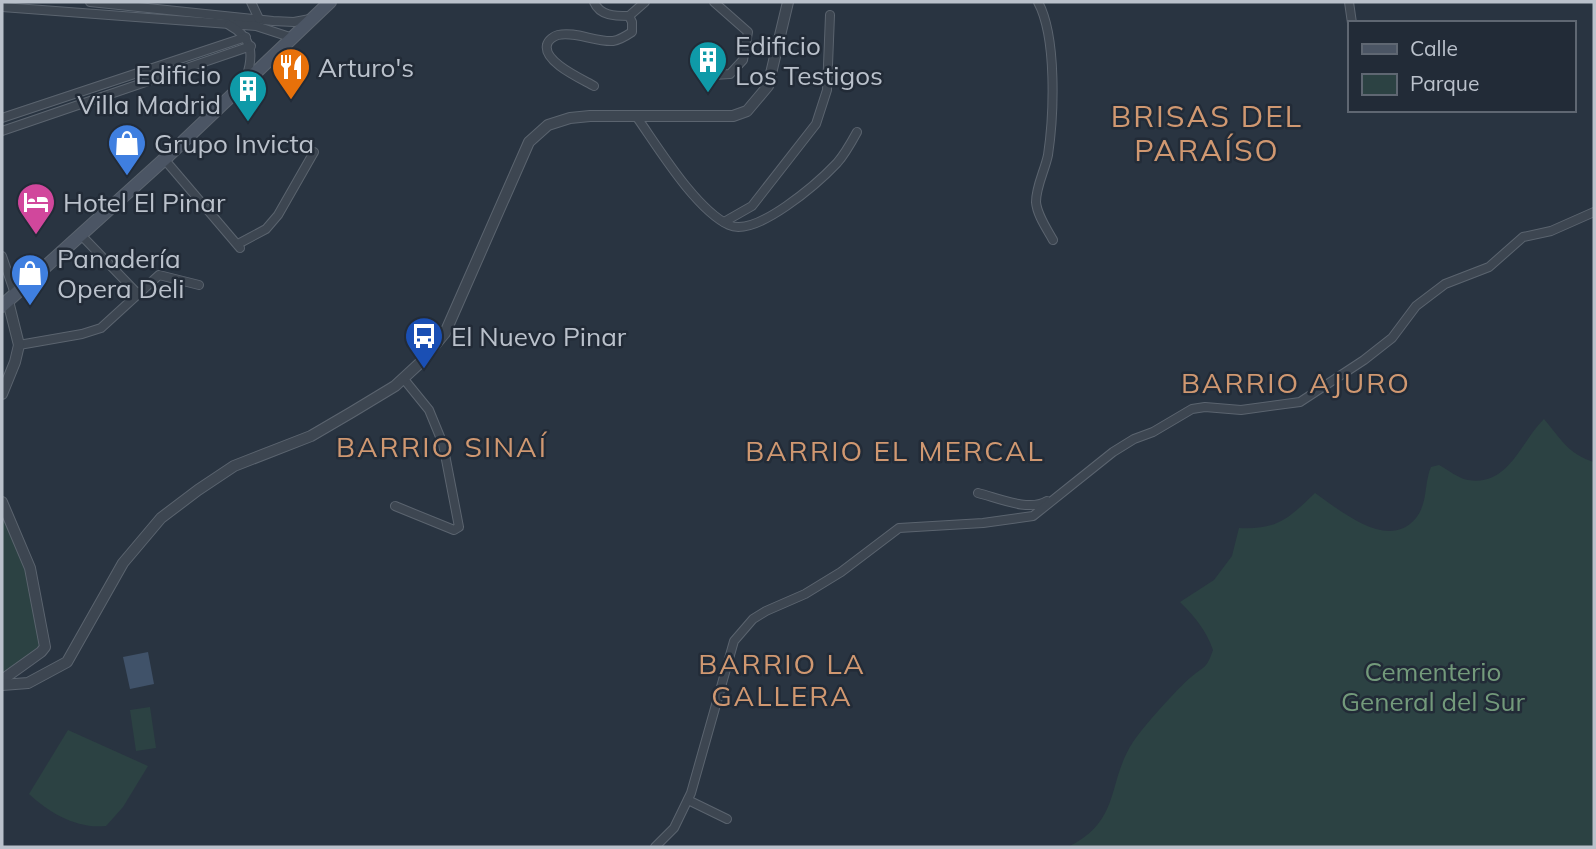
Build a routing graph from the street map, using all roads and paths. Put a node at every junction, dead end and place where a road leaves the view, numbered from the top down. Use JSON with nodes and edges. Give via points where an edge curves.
{"nodes":[{"id":1,"x":90,"y":2,"type":"edge"},
{"id":2,"x":251,"y":2,"type":"edge"},
{"id":3,"x":330,"y":2,"type":"edge"},
{"id":4,"x":594,"y":2,"type":"edge"},
{"id":5,"x":645,"y":2,"type":"edge"},
{"id":6,"x":714,"y":2,"type":"edge"},
{"id":7,"x":788,"y":2,"type":"edge"},
{"id":8,"x":1038,"y":2,"type":"edge"},
{"id":9,"x":1349,"y":2,"type":"edge"},
{"id":10,"x":2,"y":6,"type":"edge"},
{"id":11,"x":38,"y":6,"type":"edge"},
{"id":12,"x":830,"y":15,"type":"dead end"},
{"id":13,"x":629,"y":16,"type":"junction"},
{"id":14,"x":313,"y":18,"type":"junction"},
{"id":15,"x":259,"y":19,"type":"junction"},
{"id":16,"x":1352,"y":21,"type":"edge"},
{"id":17,"x":227,"y":23,"type":"junction"},
{"id":18,"x":246,"y":37,"type":"junction"},
{"id":19,"x":293,"y":38,"type":"junction"},
{"id":20,"x":251,"y":46,"type":"junction"},
{"id":21,"x":714,"y":75,"type":"dead end"},
{"id":22,"x":244,"y":83,"type":"junction"},
{"id":23,"x":594,"y":86,"type":"dead end"},
{"id":24,"x":636,"y":116,"type":"junction"},
{"id":25,"x":2,"y":118,"type":"edge"},
{"id":26,"x":2,"y":131,"type":"edge"},
{"id":27,"x":857,"y":132,"type":"dead end"},
{"id":28,"x":314,"y":152,"type":"dead end"},
{"id":29,"x":165,"y":160,"type":"junction"},
{"id":30,"x":1594,"y":212,"type":"edge"},
{"id":31,"x":724,"y":222,"type":"junction"},
{"id":32,"x":81,"y":235,"type":"junction"},
{"id":33,"x":1053,"y":240,"type":"dead end"},
{"id":34,"x":2,"y":256,"type":"edge"},
{"id":35,"x":199,"y":285,"type":"dead end"},
{"id":36,"x":137,"y":293,"type":"junction"},
{"id":37,"x":8,"y":300,"type":"edge"},
{"id":38,"x":2,"y":315,"type":"edge"},
{"id":39,"x":15,"y":327,"type":"junction"},
{"id":40,"x":19,"y":345,"type":"junction"},
{"id":41,"x":403,"y":378,"type":"junction"},
{"id":42,"x":2,"y":394,"type":"edge"},
{"id":43,"x":1070,"y":487,"type":"junction"},
{"id":44,"x":978,"y":493,"type":"dead end"},
{"id":45,"x":2,"y":502,"type":"edge"},
{"id":46,"x":394,"y":506,"type":"dead end"},
{"id":47,"x":2,"y":683,"type":"edge"},
{"id":48,"x":688,"y":800,"type":"junction"},
{"id":49,"x":727,"y":819,"type":"dead end"},
{"id":50,"x":655,"y":847,"type":"edge"}],
"edges":[{"from":1,"to":15,"type":"street"},
{"from":2,"to":15,"type":"street"},
{"from":3,"to":14,"type":"main road"},
{"from":4,"to":13,"type":"street","via":[[604,13]]},
{"from":5,"to":13,"type":"street"},
{"from":6,"to":21,"type":"street","via":[[748,32],[743,60],[730,74]]},
{"from":7,"to":24,"type":"street","via":[[768,86],[747,111],[733,116]]},
{"from":8,"to":33,"type":"street","via":[[1050,35],[1052,108],[1048,156],[1036,198]]},
{"from":9,"to":16,"type":"street"},
{"from":10,"to":11,"type":"street"},
{"from":11,"to":17,"type":"street"},
{"from":12,"to":31,"type":"street","via":[[827,90],[816,124],[752,206]]},
{"from":13,"to":23,"type":"street","via":[[633,29],[621,39],[561,35],[547,45],[547,53],[558,66]]},
{"from":14,"to":15,"type":"street","via":[[294,22]]},
{"from":14,"to":19,"type":"main road"},
{"from":17,"to":18,"type":"street"},
{"from":17,"to":19,"type":"street","via":[[256,26]]},
{"from":18,"to":20,"type":"street"},
{"from":18,"to":25,"type":"street"},
{"from":19,"to":22,"type":"main road"},
{"from":20,"to":22,"type":"street"},
{"from":20,"to":26,"type":"street"},
{"from":22,"to":29,"type":"main road"},
{"from":24,"to":31,"type":"street","via":[[680,179]]},
{"from":24,"to":41,"type":"street","via":[[557,120],[529,142],[445,333]]},
{"from":27,"to":31,"type":"street","via":[[837,163],[790,205],[752,224],[733,228]]},
{"from":28,"to":29,"type":"street","via":[[278,215],[239,246]]},
{"from":29,"to":32,"type":"main road"},
{"from":30,"to":43,"type":"street","via":[[1551,231],[1523,237],[1489,267],[1445,284],[1416,306],[1392,338],[1306,398],[1241,410],[1192,409],[1124,444]]},
{"from":32,"to":36,"type":"street"},
{"from":32,"to":37,"type":"main road"},
{"from":34,"to":37,"type":"street"},
{"from":35,"to":36,"type":"street","via":[[159,275]]},
{"from":36,"to":40,"type":"street","via":[[101,328]]},
{"from":37,"to":39,"type":"street"},
{"from":38,"to":39,"type":"street"},
{"from":39,"to":40,"type":"street"},
{"from":40,"to":42,"type":"street"},
{"from":41,"to":46,"type":"street","via":[[429,410],[443,444],[459,527],[454,530]]},
{"from":41,"to":47,"type":"street","via":[[311,436],[234,466],[198,490],[162,518],[123,563],[67,662],[28,684]]},
{"from":43,"to":44,"type":"street","via":[[1037,506]]},
{"from":43,"to":48,"type":"street","via":[[1028,517],[899,528],[841,572],[753,619],[734,641]]},
{"from":45,"to":47,"type":"street","via":[[30,568],[45,647]]},
{"from":48,"to":49,"type":"street"},
{"from":48,"to":50,"type":"street","via":[[674,828]]}]}
